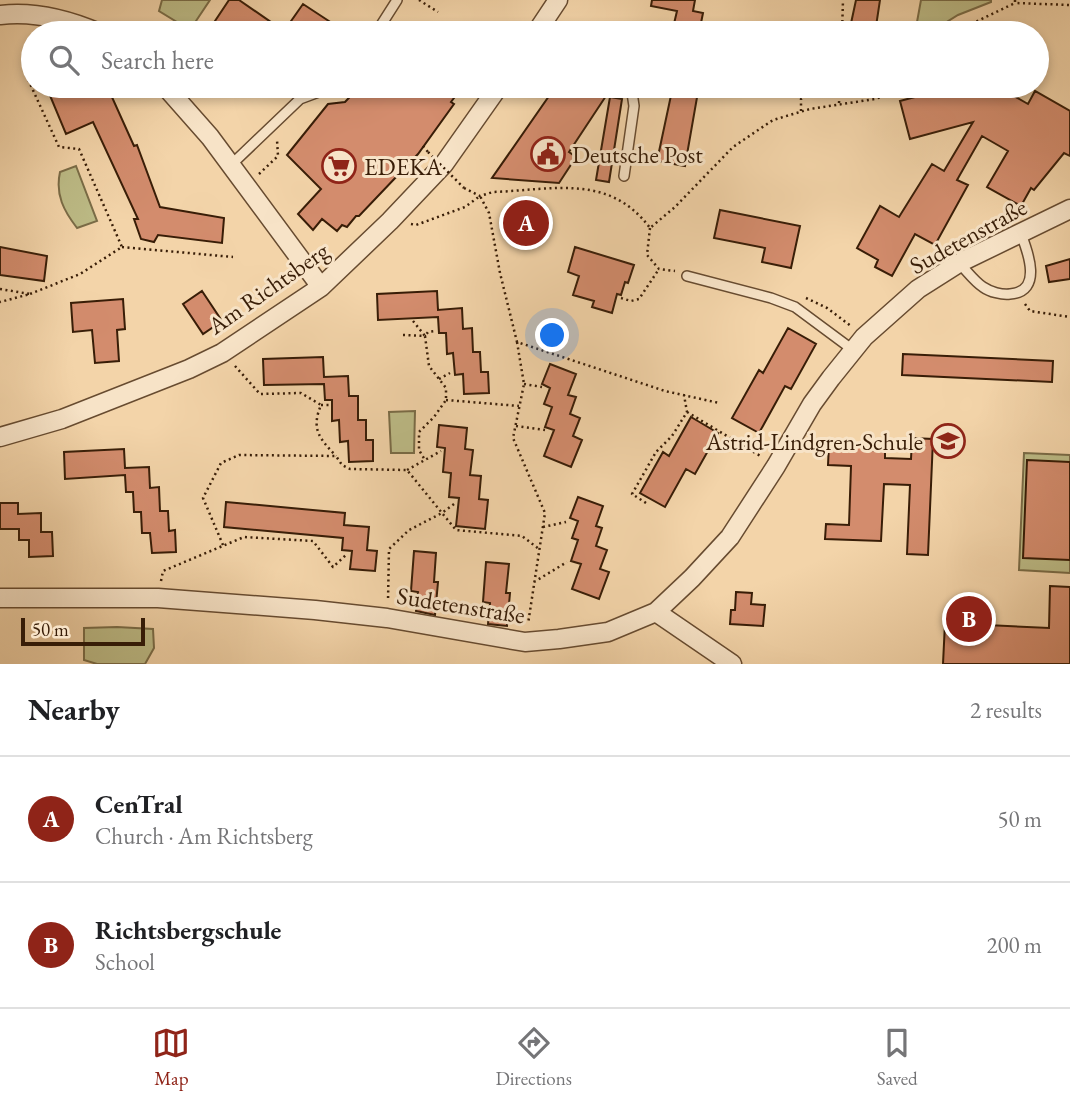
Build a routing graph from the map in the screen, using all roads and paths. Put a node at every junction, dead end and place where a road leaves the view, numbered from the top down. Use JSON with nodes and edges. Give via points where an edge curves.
{"nodes":[{"id":1,"x":397,"y":0,"type":"edge"},
{"id":2,"x":419,"y":0,"type":"edge"},
{"id":3,"x":558,"y":0,"type":"edge"},
{"id":4,"x":843,"y":0,"type":"edge"},
{"id":5,"x":1015,"y":1,"type":"edge"},
{"id":6,"x":1070,"y":5,"type":"edge"},
{"id":7,"x":438,"y":12,"type":"dead end"},
{"id":8,"x":0,"y":15,"type":"edge"},
{"id":9,"x":63,"y":21,"type":"edge"},
{"id":10,"x":384,"y":21,"type":"edge"},
{"id":11,"x":547,"y":21,"type":"edge"},
{"id":12,"x":842,"y":21,"type":"edge"},
{"id":13,"x":977,"y":21,"type":"edge"},
{"id":14,"x":37,"y":98,"type":"edge"},
{"id":15,"x":175,"y":98,"type":"edge"},
{"id":16,"x":303,"y":98,"type":"edge"},
{"id":17,"x":491,"y":98,"type":"edge"},
{"id":18,"x":633,"y":98,"type":"edge"},
{"id":19,"x":802,"y":98,"type":"edge"},
{"id":20,"x":839,"y":98,"type":"edge"},
{"id":21,"x":878,"y":98,"type":"edge"},
{"id":22,"x":839,"y":103,"type":"junction"},
{"id":23,"x":801,"y":111,"type":"junction"},
{"id":24,"x":424,"y":146,"type":"dead end"},
{"id":25,"x":278,"y":156,"type":"dead end"},
{"id":26,"x":231,"y":165,"type":"junction"},
{"id":27,"x":624,"y":176,"type":"dead end"},
{"id":28,"x":247,"y":186,"type":"junction"},
{"id":29,"x":480,"y":196,"type":"junction"},
{"id":30,"x":1070,"y":209,"type":"edge"},
{"id":31,"x":416,"y":225,"type":"dead end"},
{"id":32,"x":1021,"y":234,"type":"junction"},
{"id":33,"x":122,"y":247,"type":"junction"},
{"id":34,"x":233,"y":257,"type":"dead end"},
{"id":35,"x":959,"y":263,"type":"junction"},
{"id":36,"x":659,"y":269,"type":"dead end"},
{"id":37,"x":687,"y":276,"type":"dead end"},
{"id":38,"x":321,"y":287,"type":"junction"},
{"id":39,"x":0,"y":289,"type":"edge"},
{"id":40,"x":1018,"y":293,"type":"junction"},
{"id":41,"x":30,"y":294,"type":"junction"},
{"id":42,"x":621,"y":298,"type":"dead end"},
{"id":43,"x":0,"y":302,"type":"edge"},
{"id":44,"x":1070,"y":317,"type":"edge"},
{"id":45,"x":413,"y":321,"type":"dead end"},
{"id":46,"x":436,"y":331,"type":"dead end"},
{"id":47,"x":403,"y":335,"type":"dead end"},
{"id":48,"x":425,"y":336,"type":"junction"},
{"id":49,"x":517,"y":342,"type":"junction"},
{"id":50,"x":853,"y":350,"type":"junction"},
{"id":51,"x":222,"y":353,"type":"junction"},
{"id":52,"x":450,"y":373,"type":"dead end"},
{"id":53,"x":439,"y":379,"type":"junction"},
{"id":54,"x":524,"y":384,"type":"junction"},
{"id":55,"x":542,"y":387,"type":"dead end"},
{"id":56,"x":684,"y":395,"type":"junction"},
{"id":57,"x":446,"y":400,"type":"junction"},
{"id":58,"x":719,"y":403,"type":"dead end"},
{"id":59,"x":321,"y":405,"type":"junction"},
{"id":60,"x":330,"y":405,"type":"dead end"},
{"id":61,"x":519,"y":406,"type":"junction"},
{"id":62,"x":687,"y":412,"type":"junction"},
{"id":63,"x":516,"y":426,"type":"junction"},
{"id":64,"x":545,"y":429,"type":"dead end"},
{"id":65,"x":0,"y":437,"type":"edge"},
{"id":66,"x":441,"y":451,"type":"dead end"},
{"id":67,"x":754,"y":452,"type":"dead end"},
{"id":68,"x":336,"y":457,"type":"junction"},
{"id":69,"x":425,"y":460,"type":"junction"},
{"id":70,"x":407,"y":470,"type":"junction"},
{"id":71,"x":454,"y":503,"type":"dead end"},
{"id":72,"x":646,"y":503,"type":"dead end"},
{"id":73,"x":442,"y":513,"type":"junction"},
{"id":74,"x":566,"y":522,"type":"dead end"},
{"id":75,"x":543,"y":527,"type":"junction"},
{"id":76,"x":223,"y":545,"type":"junction"},
{"id":77,"x":539,"y":549,"type":"junction"},
{"id":78,"x":347,"y":554,"type":"dead end"},
{"id":79,"x":568,"y":562,"type":"dead end"},
{"id":80,"x":534,"y":582,"type":"junction"},
{"id":81,"x":0,"y":598,"type":"edge"},
{"id":82,"x":159,"y":598,"type":"junction"},
{"id":83,"x":656,"y":612,"type":"junction"},
{"id":84,"x":517,"y":617,"type":"dead end"},
{"id":85,"x":387,"y":618,"type":"junction"},
{"id":86,"x":528,"y":619,"type":"junction"},
{"id":87,"x":525,"y":642,"type":"junction"},
{"id":88,"x":732,"y":664,"type":"edge"}],
"edges":[{"from":1,"to":10,"type":"lane"},
{"from":2,"to":7,"type":"path"},
{"from":3,"to":11,"type":"street"},
{"from":4,"to":12,"type":"path"},
{"from":5,"to":6,"type":"path"},
{"from":5,"to":13,"type":"path"},
{"from":8,"to":9,"type":"street"},
{"from":14,"to":33,"type":"path","via":[[59,147],[79,149]]},
{"from":15,"to":26,"type":"street"},
{"from":16,"to":26,"type":"lane"},
{"from":17,"to":38,"type":"street","name":"Am Richtsberg","via":[[444,164]]},
{"from":18,"to":27,"type":"lane"},
{"from":19,"to":23,"type":"path"},
{"from":20,"to":22,"type":"path"},
{"from":21,"to":22,"type":"path"},
{"from":22,"to":23,"type":"path"},
{"from":23,"to":29,"type":"path","via":[[772,120],[733,147],[650,228],[638,212],[614,195],[577,188]]},
{"from":24,"to":29,"type":"path","bridge":true,"via":[[464,188]]},
{"from":25,"to":28,"type":"path"},
{"from":26,"to":28,"type":"street"},
{"from":28,"to":38,"type":"street"},
{"from":29,"to":31,"type":"path","via":[[465,207]]},
{"from":29,"to":49,"type":"path","via":[[489,213]]},
{"from":30,"to":32,"type":"street","name":"Sudetenstraße"},
{"from":32,"to":35,"type":"street","name":"Sudetenstraße"},
{"from":32,"to":40,"type":"lane","via":[[1031,274]]},
{"from":33,"to":34,"type":"path"},
{"from":33,"to":41,"type":"path","via":[[80,274]]},
{"from":35,"to":40,"type":"lane","via":[[983,287],[1007,295]]},
{"from":35,"to":50,"type":"street","name":"Sudetenstraße","via":[[918,289]]},
{"from":36,"to":42,"type":"path","via":[[639,299]]},
{"from":37,"to":50,"type":"lane","via":[[795,307]]},
{"from":38,"to":51,"type":"street","name":"Am Richtsberg"},
{"from":39,"to":41,"type":"path"},
{"from":40,"to":44,"type":"path","via":[[1030,311]]},
{"from":41,"to":43,"type":"path"},
{"from":45,"to":48,"type":"path"},
{"from":46,"to":48,"type":"path"},
{"from":47,"to":48,"type":"path"},
{"from":48,"to":53,"type":"path","via":[[429,366]]},
{"from":49,"to":54,"type":"path"},
{"from":49,"to":56,"type":"path"},
{"from":50,"to":83,"type":"street","name":"Sudetenstraße","via":[[812,404],[730,537]]},
{"from":51,"to":59,"type":"path","via":[[260,394],[301,393]]},
{"from":51,"to":65,"type":"street","name":"Am Richtsberg","via":[[62,419]]},
{"from":52,"to":53,"type":"path"},
{"from":53,"to":57,"type":"path","via":[[446,388]]},
{"from":54,"to":55,"type":"path"},
{"from":54,"to":61,"type":"path"},
{"from":56,"to":58,"type":"path"},
{"from":56,"to":62,"type":"path"},
{"from":57,"to":61,"type":"path"},
{"from":57,"to":69,"type":"path","via":[[418,432]]},
{"from":59,"to":60,"type":"path"},
{"from":59,"to":68,"type":"path","via":[[316,428]]},
{"from":61,"to":63,"type":"path"},
{"from":62,"to":67,"type":"path"},
{"from":62,"to":72,"type":"path","via":[[632,494]]},
{"from":63,"to":64,"type":"path"},
{"from":63,"to":75,"type":"path","via":[[513,438],[545,513]]},
{"from":66,"to":69,"type":"path"},
{"from":68,"to":70,"type":"path","via":[[350,469]]},
{"from":68,"to":76,"type":"path","via":[[239,455],[221,463],[203,498]]},
{"from":69,"to":70,"type":"path"},
{"from":70,"to":73,"type":"path"},
{"from":71,"to":73,"type":"path"},
{"from":73,"to":77,"type":"path","via":[[456,530],[522,536]]},
{"from":73,"to":85,"type":"path","via":[[409,530],[389,549]]},
{"from":74,"to":75,"type":"path"},
{"from":75,"to":77,"type":"path"},
{"from":76,"to":78,"type":"path","via":[[244,537],[313,541],[333,567]]},
{"from":76,"to":82,"type":"path","via":[[163,571]]},
{"from":77,"to":80,"type":"path"},
{"from":79,"to":80,"type":"path"},
{"from":80,"to":86,"type":"path"},
{"from":81,"to":82,"type":"street","name":"Sudetenstraße"},
{"from":82,"to":85,"type":"street","name":"Sudetenstraße"},
{"from":83,"to":87,"type":"street","name":"Sudetenstraße","via":[[608,632]]},
{"from":83,"to":88,"type":"street"},
{"from":84,"to":86,"type":"path"},
{"from":85,"to":87,"type":"street","name":"Sudetenstraße"},
{"from":86,"to":87,"type":"path"}]}
